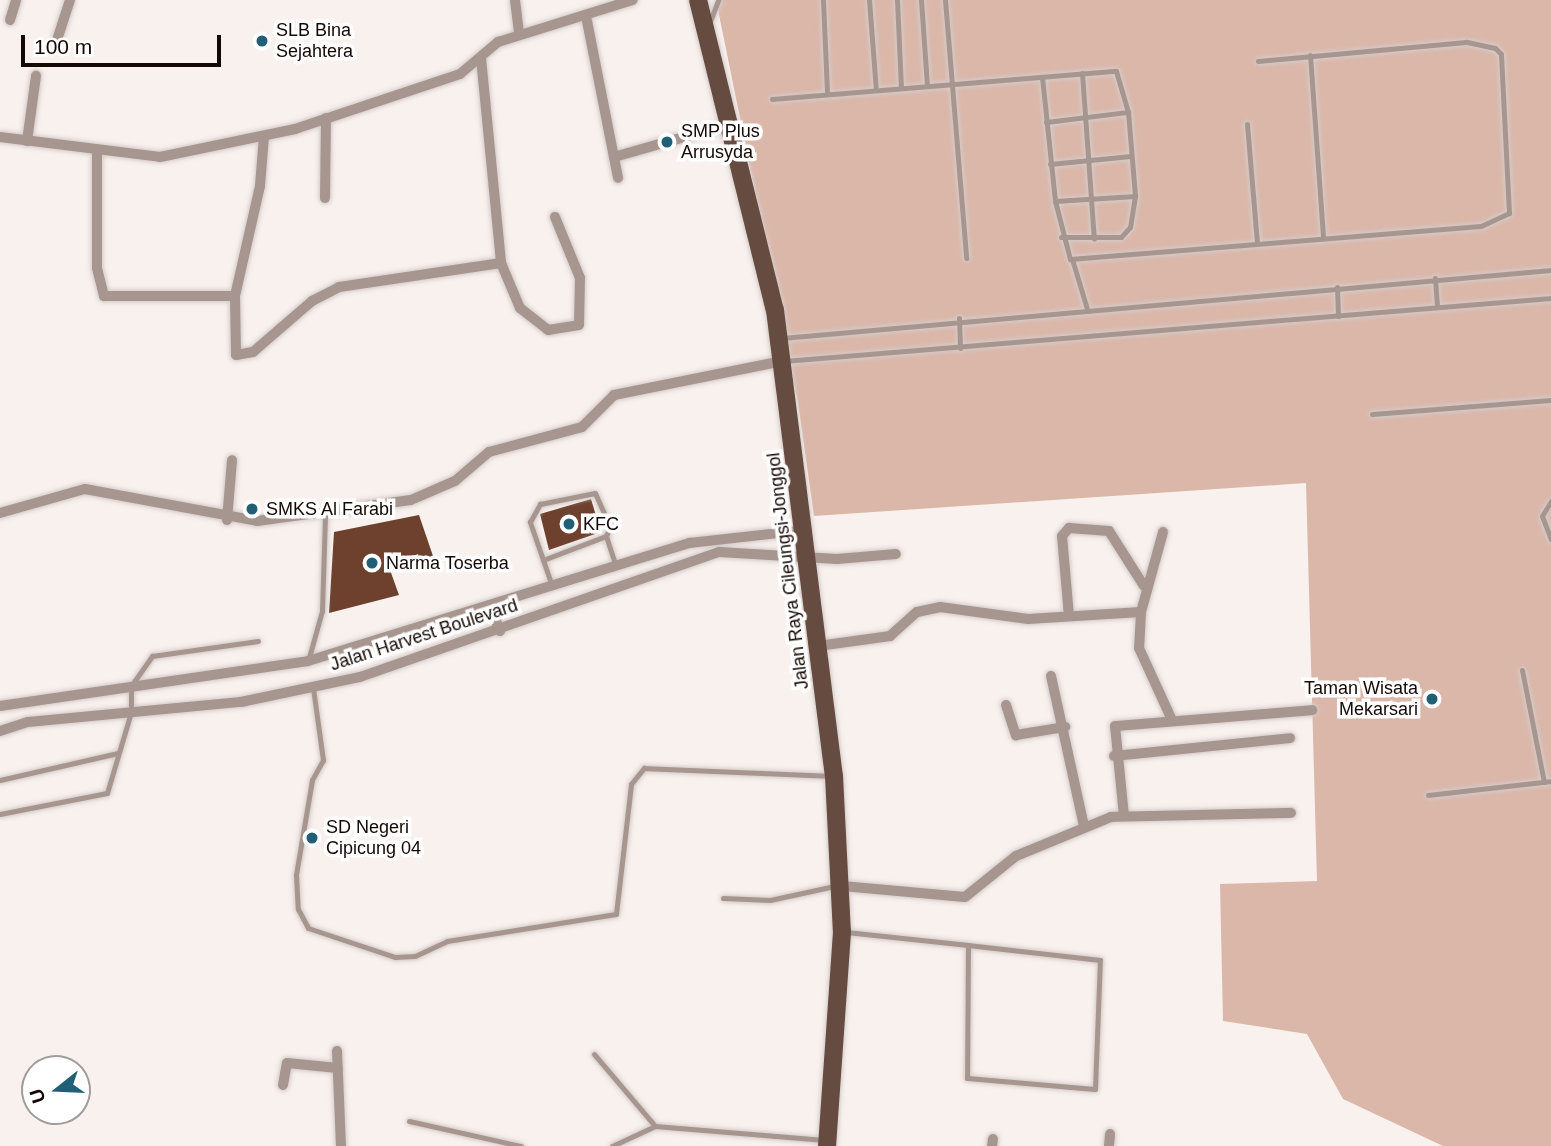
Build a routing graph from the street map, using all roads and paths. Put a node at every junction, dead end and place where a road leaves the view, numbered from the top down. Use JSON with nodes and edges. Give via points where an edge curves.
{"nodes":[{"id":1,"x":16,"y":0,"type":"edge"},
{"id":2,"x":70,"y":0,"type":"edge"},
{"id":3,"x":515,"y":0,"type":"edge"},
{"id":4,"x":633,"y":0,"type":"edge"},
{"id":5,"x":698,"y":0,"type":"edge"},
{"id":6,"x":718,"y":0,"type":"edge"},
{"id":7,"x":823,"y":0,"type":"edge"},
{"id":8,"x":869,"y":0,"type":"edge"},
{"id":9,"x":897,"y":0,"type":"edge"},
{"id":10,"x":921,"y":0,"type":"edge"},
{"id":11,"x":946,"y":0,"type":"edge"},
{"id":12,"x":586,"y":16,"type":"junction"},
{"id":13,"x":10,"y":20,"type":"dead end"},
{"id":14,"x":707,"y":30,"type":"junction"},
{"id":15,"x":519,"y":35,"type":"junction"},
{"id":16,"x":57,"y":40,"type":"dead end"},
{"id":17,"x":1310,"y":55,"type":"junction"},
{"id":18,"x":481,"y":58,"type":"junction"},
{"id":19,"x":1258,"y":61,"type":"dead end"},
{"id":20,"x":1082,"y":74,"type":"junction"},
{"id":21,"x":36,"y":76,"type":"dead end"},
{"id":22,"x":1042,"y":78,"type":"junction"},
{"id":23,"x":952,"y":84,"type":"junction"},
{"id":24,"x":927,"y":86,"type":"junction"},
{"id":25,"x":901,"y":87,"type":"junction"},
{"id":26,"x":876,"y":90,"type":"junction"},
{"id":27,"x":827,"y":92,"type":"junction"},
{"id":28,"x":772,"y":99,"type":"dead end"},
{"id":29,"x":1128,"y":113,"type":"junction"},
{"id":30,"x":326,"y":118,"type":"junction"},
{"id":31,"x":1085,"y":119,"type":"junction"},
{"id":32,"x":733,"y":122,"type":"junction"},
{"id":33,"x":1046,"y":122,"type":"junction"},
{"id":34,"x":1247,"y":124,"type":"dead end"},
{"id":35,"x":264,"y":136,"type":"junction"},
{"id":36,"x":0,"y":137,"type":"edge"},
{"id":37,"x":27,"y":141,"type":"junction"},
{"id":38,"x":97,"y":151,"type":"junction"},
{"id":39,"x":1131,"y":156,"type":"junction"},
{"id":40,"x":614,"y":157,"type":"junction"},
{"id":41,"x":1087,"y":160,"type":"junction"},
{"id":42,"x":1050,"y":164,"type":"junction"},
{"id":43,"x":618,"y":178,"type":"dead end"},
{"id":44,"x":1135,"y":196,"type":"junction"},
{"id":45,"x":325,"y":198,"type":"dead end"},
{"id":46,"x":1090,"y":200,"type":"junction"},
{"id":47,"x":1055,"y":201,"type":"junction"},
{"id":48,"x":555,"y":217,"type":"dead end"},
{"id":49,"x":1061,"y":237,"type":"junction"},
{"id":50,"x":1323,"y":238,"type":"junction"},
{"id":51,"x":1094,"y":239,"type":"junction"},
{"id":52,"x":1257,"y":244,"type":"junction"},
{"id":53,"x":966,"y":258,"type":"dead end"},
{"id":54,"x":1072,"y":259,"type":"junction"},
{"id":55,"x":501,"y":263,"type":"junction"},
{"id":56,"x":1551,"y":270,"type":"edge"},
{"id":57,"x":1435,"y":278,"type":"junction"},
{"id":58,"x":1337,"y":287,"type":"junction"},
{"id":59,"x":235,"y":296,"type":"junction"},
{"id":60,"x":1551,"y":298,"type":"edge"},
{"id":61,"x":1437,"y":306,"type":"junction"},
{"id":62,"x":1087,"y":309,"type":"junction"},
{"id":63,"x":1338,"y":316,"type":"junction"},
{"id":64,"x":959,"y":318,"type":"junction"},
{"id":65,"x":779,"y":339,"type":"junction"},
{"id":66,"x":960,"y":348,"type":"junction"},
{"id":67,"x":783,"y":361,"type":"junction"},
{"id":68,"x":1551,"y":400,"type":"edge"},
{"id":69,"x":1372,"y":414,"type":"dead end"},
{"id":70,"x":232,"y":460,"type":"dead end"},
{"id":71,"x":1551,"y":501,"type":"edge"},
{"id":72,"x":0,"y":513,"type":"edge"},
{"id":73,"x":325,"y":515,"type":"junction"},
{"id":74,"x":227,"y":520,"type":"junction"},
{"id":75,"x":806,"y":530,"type":"junction"},
{"id":76,"x":1163,"y":532,"type":"dead end"},
{"id":77,"x":606,"y":536,"type":"junction"},
{"id":78,"x":1551,"y":539,"type":"edge"},
{"id":79,"x":896,"y":554,"type":"dead end"},
{"id":80,"x":809,"y":556,"type":"junction"},
{"id":81,"x":543,"y":560,"type":"junction"},
{"id":82,"x":616,"y":566,"type":"junction"},
{"id":83,"x":552,"y":586,"type":"junction"},
{"id":84,"x":1144,"y":586,"type":"junction"},
{"id":85,"x":490,"y":606,"type":"junction"},
{"id":86,"x":1141,"y":612,"type":"junction"},
{"id":87,"x":1069,"y":616,"type":"junction"},
{"id":88,"x":500,"y":631,"type":"junction"},
{"id":89,"x":258,"y":641,"type":"dead end"},
{"id":90,"x":818,"y":646,"type":"junction"},
{"id":91,"x":308,"y":661,"type":"junction"},
{"id":92,"x":1522,"y":670,"type":"dead end"},
{"id":93,"x":1051,"y":676,"type":"dead end"},
{"id":94,"x":131,"y":686,"type":"junction"},
{"id":95,"x":313,"y":688,"type":"junction"},
{"id":96,"x":1006,"y":705,"type":"dead end"},
{"id":97,"x":0,"y":706,"type":"edge"},
{"id":98,"x":1312,"y":710,"type":"dead end"},
{"id":99,"x":131,"y":712,"type":"junction"},
{"id":100,"x":1171,"y":718,"type":"junction"},
{"id":101,"x":1065,"y":727,"type":"junction"},
{"id":102,"x":0,"y":731,"type":"edge"},
{"id":103,"x":1290,"y":738,"type":"dead end"},
{"id":104,"x":118,"y":753,"type":"junction"},
{"id":105,"x":1114,"y":756,"type":"junction"},
{"id":106,"x":834,"y":776,"type":"junction"},
{"id":107,"x":0,"y":780,"type":"edge"},
{"id":108,"x":1548,"y":782,"type":"edge"},
{"id":109,"x":1428,"y":795,"type":"dead end"},
{"id":110,"x":1291,"y":813,"type":"dead end"},
{"id":111,"x":0,"y":814,"type":"edge"},
{"id":112,"x":1124,"y":816,"type":"junction"},
{"id":113,"x":1084,"y":826,"type":"junction"},
{"id":114,"x":842,"y":886,"type":"junction"},
{"id":115,"x":723,"y":898,"type":"dead end"},
{"id":116,"x":842,"y":932,"type":"junction"},
{"id":117,"x":968,"y":945,"type":"junction"},
{"id":118,"x":337,"y":1051,"type":"dead end"},
{"id":119,"x":594,"y":1054,"type":"dead end"},
{"id":120,"x":338,"y":1068,"type":"junction"},
{"id":121,"x":283,"y":1085,"type":"dead end"},
{"id":122,"x":408,"y":1121,"type":"dead end"},
{"id":123,"x":655,"y":1126,"type":"junction"},
{"id":124,"x":827,"y":1143,"type":"edge"},
{"id":125,"x":341,"y":1146,"type":"edge"},
{"id":126,"x":521,"y":1146,"type":"edge"},
{"id":127,"x":612,"y":1146,"type":"edge"}],
"edges":[{"from":1,"to":13,"type":"street"},
{"from":2,"to":16,"type":"street"},
{"from":3,"to":15,"type":"street"},
{"from":4,"to":12,"type":"street"},
{"from":5,"to":14,"type":"main road","name":"Jalan Raya Cileungsi-Jonggol"},
{"from":6,"to":14,"type":"lane"},
{"from":7,"to":27,"type":"lane"},
{"from":8,"to":26,"type":"lane"},
{"from":9,"to":25,"type":"lane"},
{"from":10,"to":24,"type":"lane"},
{"from":11,"to":23,"type":"lane"},
{"from":12,"to":15,"type":"street"},
{"from":12,"to":40,"type":"street"},
{"from":14,"to":32,"type":"main road","name":"Jalan Raya Cileungsi-Jonggol"},
{"from":15,"to":18,"type":"street","via":[[498,42]]},
{"from":17,"to":19,"type":"lane"},
{"from":17,"to":50,"type":"lane"},
{"from":17,"to":50,"type":"lane","via":[[1466,42],[1495,48],[1501,54],[1512,191],[1509,213],[1481,226]]},
{"from":18,"to":30,"type":"street","via":[[460,74]]},
{"from":18,"to":55,"type":"street"},
{"from":20,"to":22,"type":"lane"},
{"from":20,"to":29,"type":"lane","via":[[1120,73]]},
{"from":20,"to":31,"type":"lane"},
{"from":21,"to":37,"type":"street"},
{"from":22,"to":23,"type":"lane"},
{"from":22,"to":33,"type":"lane"},
{"from":23,"to":24,"type":"lane"},
{"from":23,"to":53,"type":"lane"},
{"from":24,"to":25,"type":"lane"},
{"from":25,"to":26,"type":"lane"},
{"from":26,"to":27,"type":"lane"},
{"from":27,"to":28,"type":"lane"},
{"from":29,"to":31,"type":"lane"},
{"from":29,"to":39,"type":"lane"},
{"from":30,"to":35,"type":"street"},
{"from":30,"to":45,"type":"street"},
{"from":31,"to":33,"type":"lane"},
{"from":31,"to":41,"type":"lane"},
{"from":32,"to":40,"type":"street"},
{"from":32,"to":65,"type":"main road","name":"Jalan Raya Cileungsi-Jonggol"},
{"from":33,"to":42,"type":"lane"},
{"from":34,"to":52,"type":"lane"},
{"from":35,"to":38,"type":"street","via":[[167,157]]},
{"from":35,"to":59,"type":"street","via":[[260,186]]},
{"from":36,"to":37,"type":"street"},
{"from":37,"to":38,"type":"street"},
{"from":38,"to":59,"type":"street","via":[[97,268],[104,296]]},
{"from":39,"to":41,"type":"lane"},
{"from":39,"to":44,"type":"lane"},
{"from":40,"to":43,"type":"street"},
{"from":41,"to":42,"type":"lane"},
{"from":41,"to":46,"type":"lane"},
{"from":42,"to":47,"type":"lane"},
{"from":44,"to":46,"type":"lane"},
{"from":44,"to":51,"type":"lane","via":[[1126,233]]},
{"from":46,"to":47,"type":"lane"},
{"from":46,"to":51,"type":"lane"},
{"from":47,"to":49,"type":"lane"},
{"from":48,"to":55,"type":"street","via":[[580,278],[576,328],[548,330],[534,323]]},
{"from":49,"to":51,"type":"lane"},
{"from":49,"to":54,"type":"lane"},
{"from":50,"to":52,"type":"lane"},
{"from":52,"to":54,"type":"lane"},
{"from":54,"to":62,"type":"lane"},
{"from":55,"to":59,"type":"street","via":[[339,287],[240,356],[234,352]]},
{"from":56,"to":57,"type":"lane"},
{"from":57,"to":58,"type":"lane"},
{"from":57,"to":61,"type":"lane"},
{"from":58,"to":62,"type":"lane"},
{"from":58,"to":63,"type":"lane"},
{"from":60,"to":61,"type":"lane"},
{"from":61,"to":63,"type":"lane"},
{"from":62,"to":64,"type":"lane"},
{"from":63,"to":66,"type":"lane"},
{"from":64,"to":65,"type":"lane"},
{"from":64,"to":66,"type":"lane"},
{"from":65,"to":67,"type":"main road","name":"Jalan Raya Cileungsi-Jonggol"},
{"from":66,"to":67,"type":"lane"},
{"from":67,"to":73,"type":"street","via":[[614,396],[582,427],[489,452],[434,491]]},
{"from":67,"to":75,"type":"main road","name":"Jalan Raya Cileungsi-Jonggol"},
{"from":68,"to":69,"type":"lane"},
{"from":70,"to":74,"type":"street"},
{"from":71,"to":78,"type":"lane","via":[[1542,516]]},
{"from":72,"to":74,"type":"street","via":[[85,489]]},
{"from":73,"to":74,"type":"street"},
{"from":73,"to":91,"type":"lane","via":[[322,611]]},
{"from":75,"to":80,"type":"main road","name":"Jalan Raya Cileungsi-Jonggol"},
{"from":75,"to":82,"type":"street","name":"Jalan Harvest Boulevard","via":[[734,535]]},
{"from":76,"to":84,"type":"street"},
{"from":77,"to":81,"type":"lane"},
{"from":77,"to":81,"type":"lane","via":[[610,527],[595,493],[540,503],[530,522]]},
{"from":77,"to":82,"type":"lane"},
{"from":79,"to":80,"type":"street","name":"Jalan Harvest Boulevard"},
{"from":80,"to":88,"type":"street","name":"Jalan Harvest Boulevard","via":[[748,550],[692,558]]},
{"from":80,"to":90,"type":"main road","name":"Jalan Raya Cileungsi-Jonggol"},
{"from":81,"to":83,"type":"lane"},
{"from":82,"to":83,"type":"street","name":"Jalan Harvest Boulevard"},
{"from":83,"to":85,"type":"street","name":"Jalan Harvest Boulevard"},
{"from":84,"to":86,"type":"street"},
{"from":84,"to":87,"type":"street","via":[[1112,533],[1069,528],[1062,536]]},
{"from":85,"to":88,"type":"street"},
{"from":85,"to":91,"type":"street","name":"Jalan Harvest Boulevard"},
{"from":86,"to":87,"type":"street"},
{"from":86,"to":100,"type":"street","via":[[1139,648]]},
{"from":87,"to":90,"type":"street","via":[[1028,619],[940,607],[917,612],[890,636]]},
{"from":88,"to":95,"type":"street","name":"Jalan Harvest Boulevard"},
{"from":89,"to":94,"type":"lane","via":[[157,653]]},
{"from":90,"to":106,"type":"main road","name":"Jalan Raya Cileungsi-Jonggol"},
{"from":91,"to":94,"type":"street","name":"Jalan Harvest Boulevard"},
{"from":92,"to":108,"type":"lane"},
{"from":93,"to":101,"type":"street"},
{"from":94,"to":97,"type":"street","name":"Jalan Harvest Boulevard"},
{"from":94,"to":99,"type":"lane"},
{"from":95,"to":99,"type":"street","name":"Jalan Harvest Boulevard"},
{"from":95,"to":106,"type":"lane","via":[[323,760],[312,780],[296,875],[298,909],[308,928],[395,957],[415,956],[447,941],[616,914],[631,784],[644,768]]},
{"from":96,"to":101,"type":"street","via":[[1016,735]]},
{"from":98,"to":100,"type":"street"},
{"from":99,"to":102,"type":"street","name":"Jalan Harvest Boulevard","via":[[28,722]]},
{"from":99,"to":104,"type":"lane"},
{"from":100,"to":105,"type":"street","via":[[1115,726]]},
{"from":101,"to":113,"type":"street"},
{"from":103,"to":105,"type":"street"},
{"from":104,"to":107,"type":"lane"},
{"from":104,"to":111,"type":"lane","via":[[111,785],[100,797]]},
{"from":105,"to":112,"type":"street"},
{"from":106,"to":114,"type":"main road","name":"Jalan Raya Cileungsi-Jonggol"},
{"from":108,"to":109,"type":"lane"},
{"from":110,"to":112,"type":"street"},
{"from":112,"to":113,"type":"street"},
{"from":113,"to":114,"type":"street","via":[[1009,860],[989,884],[965,897]]},
{"from":114,"to":115,"type":"lane","via":[[770,900]]},
{"from":114,"to":116,"type":"main road","name":"Jalan Raya Cileungsi-Jonggol"},
{"from":116,"to":117,"type":"lane"},
{"from":116,"to":124,"type":"main road","name":"Jalan Raya Cileungsi-Jonggol"},
{"from":117,"to":117,"type":"lane","via":[[965,1076],[1095,1089],[1100,960]]},
{"from":118,"to":120,"type":"street"},
{"from":119,"to":123,"type":"lane"},
{"from":120,"to":121,"type":"street","via":[[286,1063]]},
{"from":120,"to":125,"type":"street"},
{"from":122,"to":126,"type":"lane"},
{"from":123,"to":124,"type":"lane"},
{"from":123,"to":127,"type":"lane"}]}
